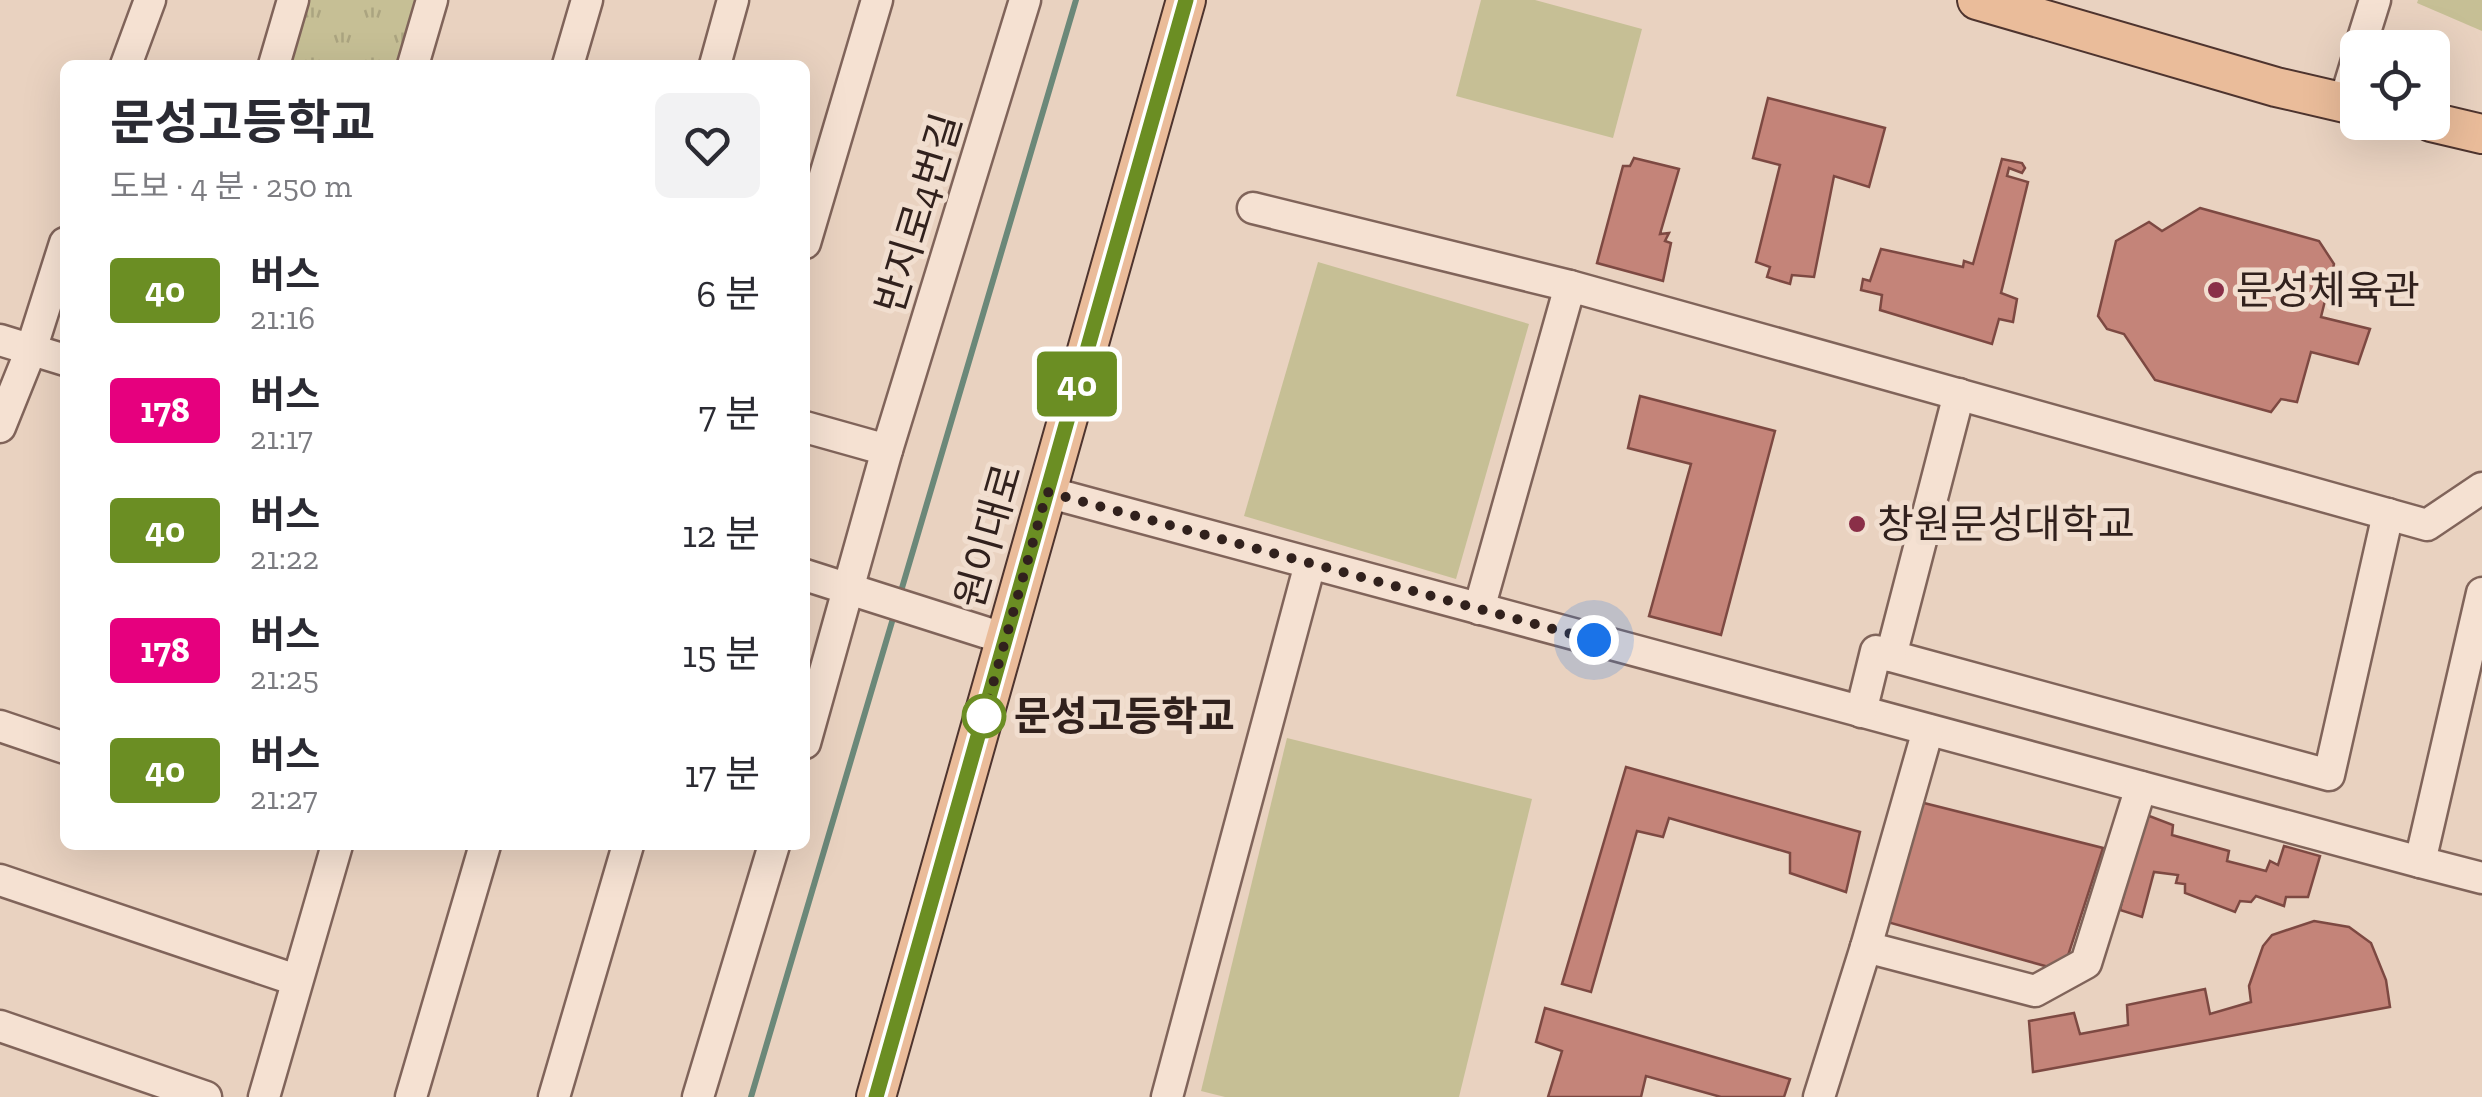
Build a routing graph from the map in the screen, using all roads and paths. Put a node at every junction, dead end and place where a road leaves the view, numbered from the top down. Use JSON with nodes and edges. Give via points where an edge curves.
{"nodes":[{"id":1,"x":150,"y":0,"type":"edge"},
{"id":2,"x":293,"y":0,"type":"edge"},
{"id":3,"x":432,"y":0,"type":"edge"},
{"id":4,"x":587,"y":0,"type":"edge"},
{"id":5,"x":733,"y":0,"type":"edge"},
{"id":6,"x":877,"y":0,"type":"edge"},
{"id":7,"x":1024,"y":0,"type":"edge"},
{"id":8,"x":1186,"y":0,"type":"edge"},
{"id":9,"x":1977,"y":0,"type":"edge"},
{"id":10,"x":2374,"y":0,"type":"edge"},
{"id":11,"x":2365,"y":30,"type":"edge"},
{"id":12,"x":128,"y":60,"type":"edge"},
{"id":13,"x":275,"y":60,"type":"edge"},
{"id":14,"x":414,"y":60,"type":"edge"},
{"id":15,"x":569,"y":60,"type":"edge"},
{"id":16,"x":716,"y":60,"type":"edge"},
{"id":17,"x":2340,"y":102,"type":"edge"},
{"id":18,"x":2450,"y":126,"type":"edge"},
{"id":19,"x":2482,"y":134,"type":"edge"},
{"id":20,"x":1254,"y":208,"type":"dead end"},
{"id":21,"x":810,"y":226,"type":"edge"},
{"id":22,"x":60,"y":259,"type":"edge"},
{"id":23,"x":1570,"y":286,"type":"junction"},
{"id":24,"x":0,"y":340,"type":"edge"},
{"id":25,"x":31,"y":350,"type":"junction"},
{"id":26,"x":60,"y":359,"type":"edge"},
{"id":27,"x":1959,"y":394,"type":"junction"},
{"id":28,"x":0,"y":427,"type":"edge"},
{"id":29,"x":810,"y":428,"type":"edge"},
{"id":30,"x":888,"y":450,"type":"junction"},
{"id":31,"x":2482,"y":488,"type":"edge"},
{"id":32,"x":1047,"y":492,"type":"junction"},
{"id":33,"x":2388,"y":514,"type":"junction"},
{"id":34,"x":1310,"y":564,"type":"junction"},
{"id":35,"x":810,"y":576,"type":"edge"},
{"id":36,"x":848,"y":587,"type":"junction"},
{"id":37,"x":2482,"y":593,"type":"edge"},
{"id":38,"x":1479,"y":609,"type":"junction"},
{"id":39,"x":1006,"y":639,"type":"junction"},
{"id":40,"x":1891,"y":656,"type":"junction"},
{"id":41,"x":1862,"y":712,"type":"junction"},
{"id":42,"x":810,"y":718,"type":"edge"},
{"id":43,"x":0,"y":726,"type":"edge"},
{"id":44,"x":1928,"y":730,"type":"junction"},
{"id":45,"x":60,"y":746,"type":"edge"},
{"id":46,"x":2141,"y":788,"type":"junction"},
{"id":47,"x":333,"y":850,"type":"edge"},
{"id":48,"x":484,"y":850,"type":"edge"},
{"id":49,"x":627,"y":850,"type":"edge"},
{"id":50,"x":772,"y":850,"type":"edge"},
{"id":51,"x":2420,"y":862,"type":"junction"},
{"id":52,"x":2482,"y":878,"type":"edge"},
{"id":53,"x":0,"y":880,"type":"edge"},
{"id":54,"x":1866,"y":947,"type":"junction"},
{"id":55,"x":296,"y":980,"type":"junction"},
{"id":56,"x":0,"y":1026,"type":"edge"},
{"id":57,"x":206,"y":1097,"type":"edge"},
{"id":58,"x":264,"y":1097,"type":"edge"},
{"id":59,"x":411,"y":1097,"type":"edge"},
{"id":60,"x":554,"y":1097,"type":"edge"},
{"id":61,"x":698,"y":1097,"type":"edge"},
{"id":62,"x":876,"y":1097,"type":"edge"},
{"id":63,"x":1167,"y":1097,"type":"edge"},
{"id":64,"x":1818,"y":1097,"type":"edge"}],
"edges":[{"from":1,"to":12,"type":"street"},
{"from":2,"to":13,"type":"street"},
{"from":3,"to":14,"type":"street"},
{"from":4,"to":15,"type":"street"},
{"from":5,"to":16,"type":"street"},
{"from":6,"to":21,"type":"street"},
{"from":7,"to":30,"type":"street","name":"반지로4번길"},
{"from":8,"to":32,"type":"main road","name":"원이대로"},
{"from":9,"to":17,"type":"main road"},
{"from":10,"to":11,"type":"street"},
{"from":18,"to":19,"type":"main road"},
{"from":20,"to":23,"type":"street"},
{"from":22,"to":25,"type":"street"},
{"from":23,"to":27,"type":"street"},
{"from":23,"to":38,"type":"street"},
{"from":24,"to":25,"type":"street"},
{"from":25,"to":26,"type":"street"},
{"from":25,"to":28,"type":"street"},
{"from":27,"to":33,"type":"street"},
{"from":27,"to":40,"type":"street"},
{"from":29,"to":30,"type":"street"},
{"from":30,"to":36,"type":"street","name":"반지로4번길"},
{"from":31,"to":33,"type":"street","via":[[2427,525]]},
{"from":32,"to":34,"type":"street"},
{"from":32,"to":39,"type":"main road","name":"원이대로"},
{"from":33,"to":40,"type":"street","via":[[2329,775]]},
{"from":34,"to":38,"type":"street"},
{"from":34,"to":63,"type":"street"},
{"from":35,"to":36,"type":"street"},
{"from":36,"to":39,"type":"street"},
{"from":36,"to":42,"type":"street","name":"반지로4번길"},
{"from":37,"to":51,"type":"street"},
{"from":38,"to":41,"type":"street"},
{"from":39,"to":62,"type":"main road","name":"원이대로"},
{"from":40,"to":41,"type":"street","via":[[1876,651]]},
{"from":41,"to":44,"type":"street"},
{"from":43,"to":45,"type":"street"},
{"from":44,"to":46,"type":"street"},
{"from":44,"to":54,"type":"street"},
{"from":46,"to":51,"type":"street"},
{"from":46,"to":54,"type":"street","via":[[2086,962],[2035,991]]},
{"from":47,"to":55,"type":"street"},
{"from":48,"to":59,"type":"street"},
{"from":49,"to":60,"type":"street"},
{"from":50,"to":61,"type":"street"},
{"from":51,"to":52,"type":"street"},
{"from":53,"to":55,"type":"street"},
{"from":54,"to":64,"type":"street"},
{"from":55,"to":58,"type":"street"},
{"from":56,"to":57,"type":"street"}]}
